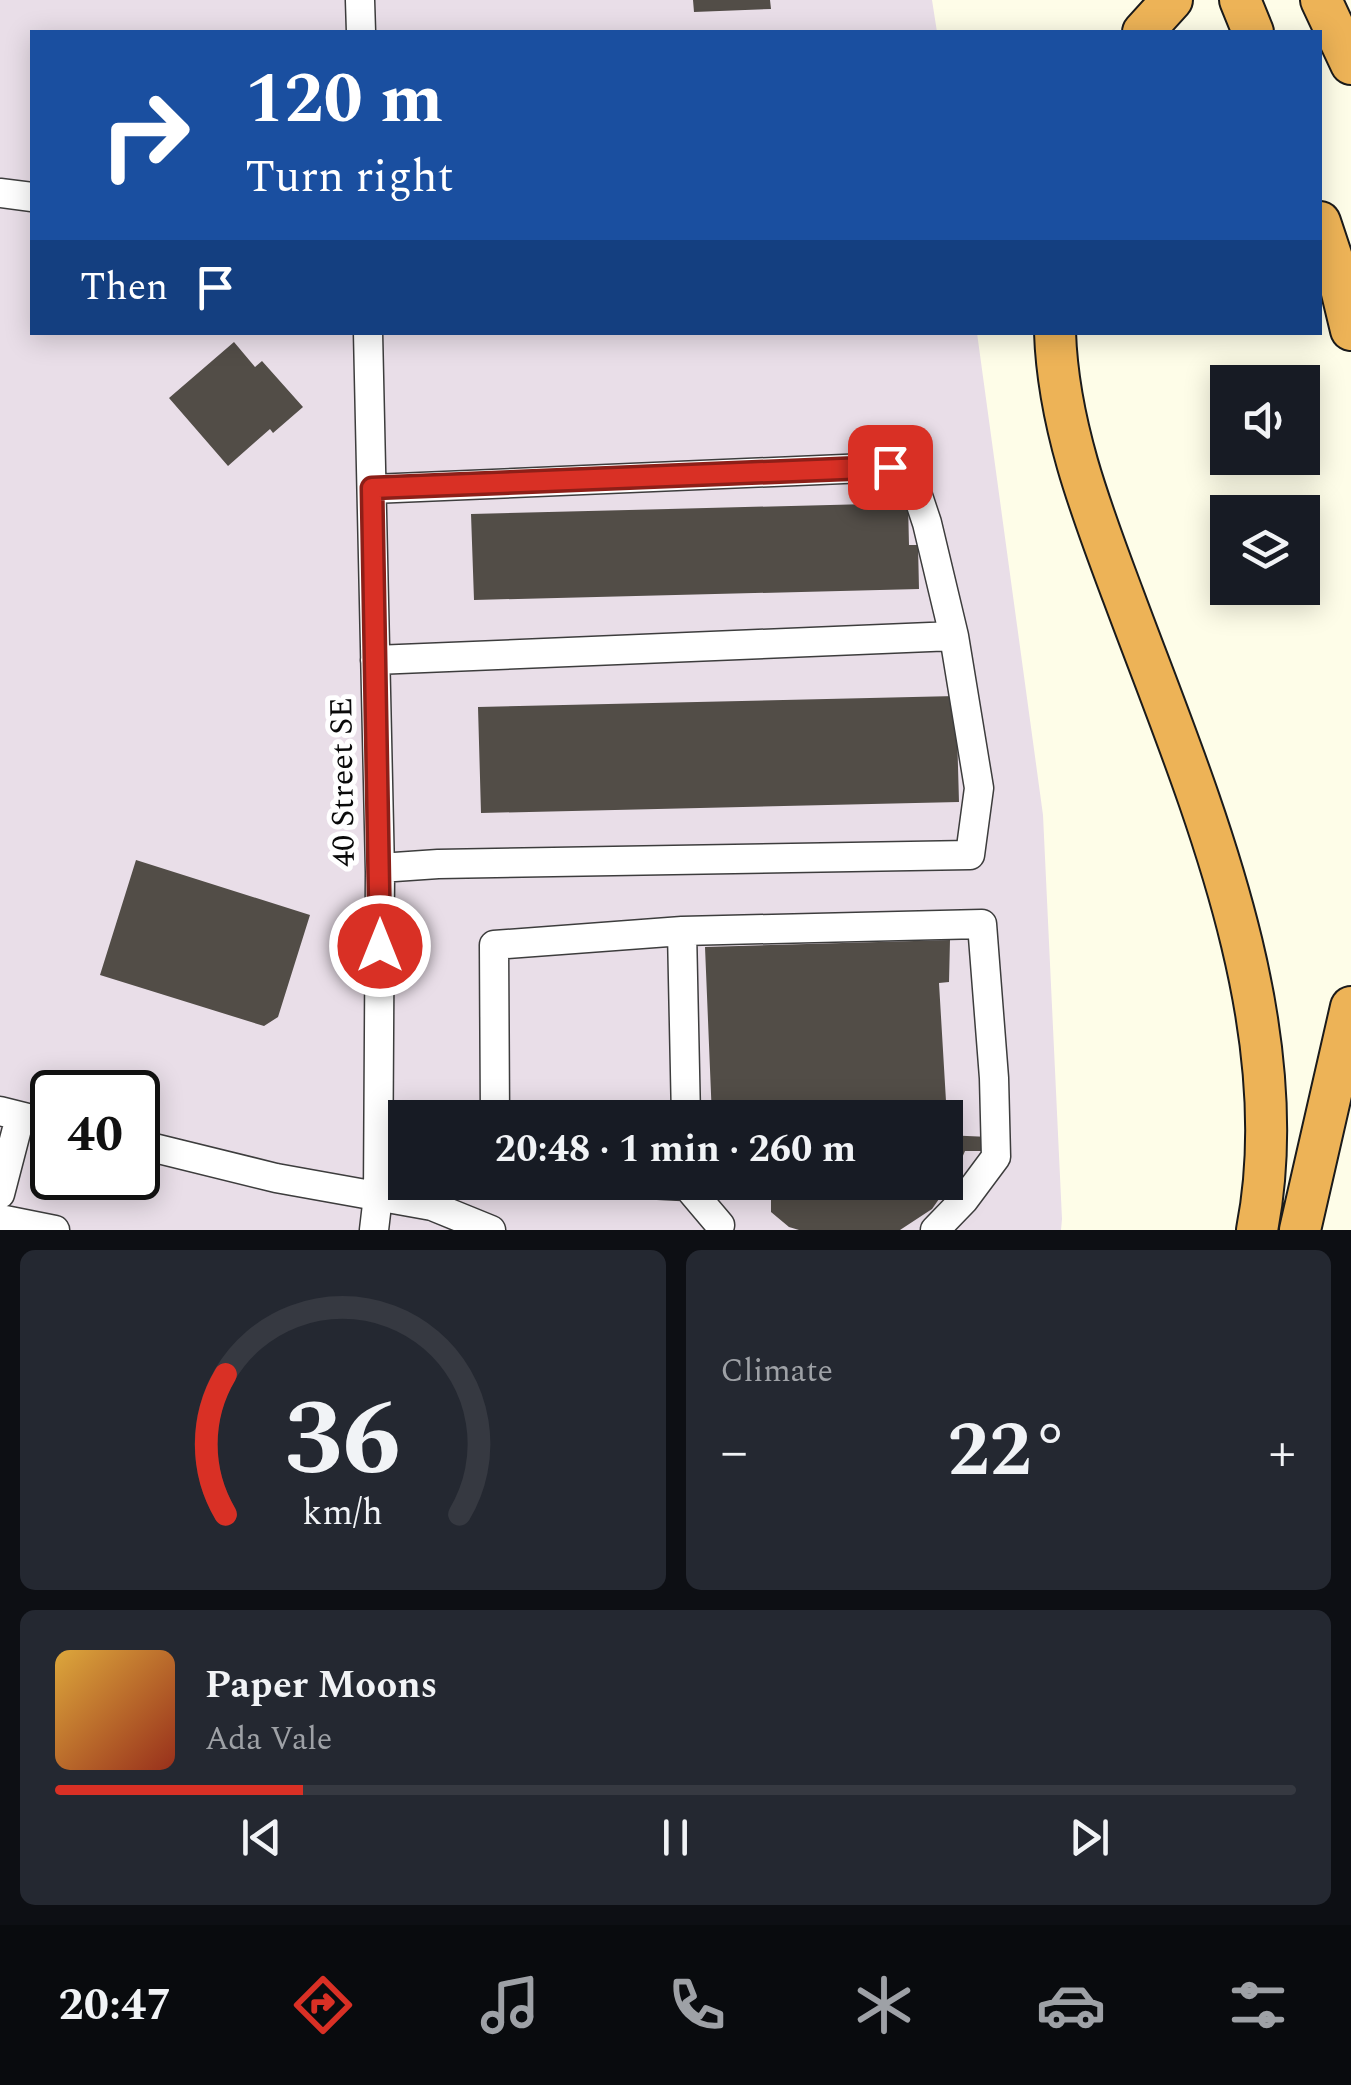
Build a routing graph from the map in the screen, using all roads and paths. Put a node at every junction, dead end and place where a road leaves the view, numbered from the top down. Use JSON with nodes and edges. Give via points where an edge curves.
{"nodes":[{"id":1,"x":360,"y":0,"type":"edge"},
{"id":2,"x":1172,"y":0,"type":"edge"},
{"id":3,"x":1240,"y":0,"type":"edge"},
{"id":4,"x":1321,"y":0,"type":"edge"},
{"id":5,"x":361,"y":30,"type":"edge"},
{"id":6,"x":1146,"y":30,"type":"edge"},
{"id":7,"x":1251,"y":30,"type":"edge"},
{"id":8,"x":1351,"y":64,"type":"edge"},
{"id":9,"x":0,"y":192,"type":"edge"},
{"id":10,"x":30,"y":196,"type":"edge"},
{"id":11,"x":1322,"y":228,"type":"edge"},
{"id":12,"x":1351,"y":330,"type":"edge"},
{"id":13,"x":368,"y":335,"type":"edge"},
{"id":14,"x":1054,"y":335,"type":"edge"},
{"id":15,"x":372,"y":488,"type":"junction"},
{"id":16,"x":954,"y":636,"type":"junction"},
{"id":17,"x":376,"y":660,"type":"junction"},
{"id":18,"x":380,"y":868,"type":"junction"},
{"id":19,"x":682,"y":931,"type":"junction"},
{"id":20,"x":1351,"y":1008,"type":"edge"},
{"id":21,"x":495,"y":1100,"type":"edge"},
{"id":22,"x":686,"y":1100,"type":"edge"},
{"id":23,"x":10,"y":1114,"type":"edge"},
{"id":24,"x":160,"y":1149,"type":"edge"},
{"id":25,"x":0,"y":1194,"type":"edge"},
{"id":26,"x":378,"y":1196,"type":"junction"},
{"id":27,"x":699,"y":1200,"type":"edge"},
{"id":28,"x":0,"y":1219,"type":"edge"},
{"id":29,"x":721,"y":1228,"type":"edge"},
{"id":30,"x":55,"y":1230,"type":"edge"},
{"id":31,"x":374,"y":1230,"type":"edge"},
{"id":32,"x":491,"y":1230,"type":"edge"},
{"id":33,"x":936,"y":1230,"type":"edge"},
{"id":34,"x":1257,"y":1230,"type":"edge"},
{"id":35,"x":1300,"y":1230,"type":"edge"}],
"edges":[{"from":1,"to":5,"type":"street"},
{"from":2,"to":6,"type":"highway"},
{"from":3,"to":7,"type":"highway"},
{"from":4,"to":8,"type":"highway"},
{"from":9,"to":10,"type":"street"},
{"from":11,"to":12,"type":"highway"},
{"from":13,"to":15,"type":"street","name":"40 Street SE"},
{"from":14,"to":34,"type":"highway","via":[[1079,475],[1229,893],[1256,1012],[1266,1092]]},
{"from":15,"to":16,"type":"street","via":[[890,467],[911,475]]},
{"from":15,"to":17,"type":"street","name":"40 Street SE"},
{"from":16,"to":17,"type":"street"},
{"from":16,"to":18,"type":"street","via":[[979,788],[970,855]]},
{"from":17,"to":18,"type":"street","name":"40 Street SE"},
{"from":18,"to":26,"type":"street","name":"40 Street SE"},
{"from":19,"to":21,"type":"street","via":[[494,945]]},
{"from":19,"to":22,"type":"street"},
{"from":19,"to":33,"type":"street","via":[[982,924],[996,1157]]},
{"from":20,"to":35,"type":"highway"},
{"from":23,"to":25,"type":"street"},
{"from":24,"to":26,"type":"street"},
{"from":26,"to":31,"type":"street","name":"40 Street SE"},
{"from":26,"to":32,"type":"street","via":[[432,1206]]},
{"from":27,"to":29,"type":"street"},
{"from":28,"to":30,"type":"street"}]}
